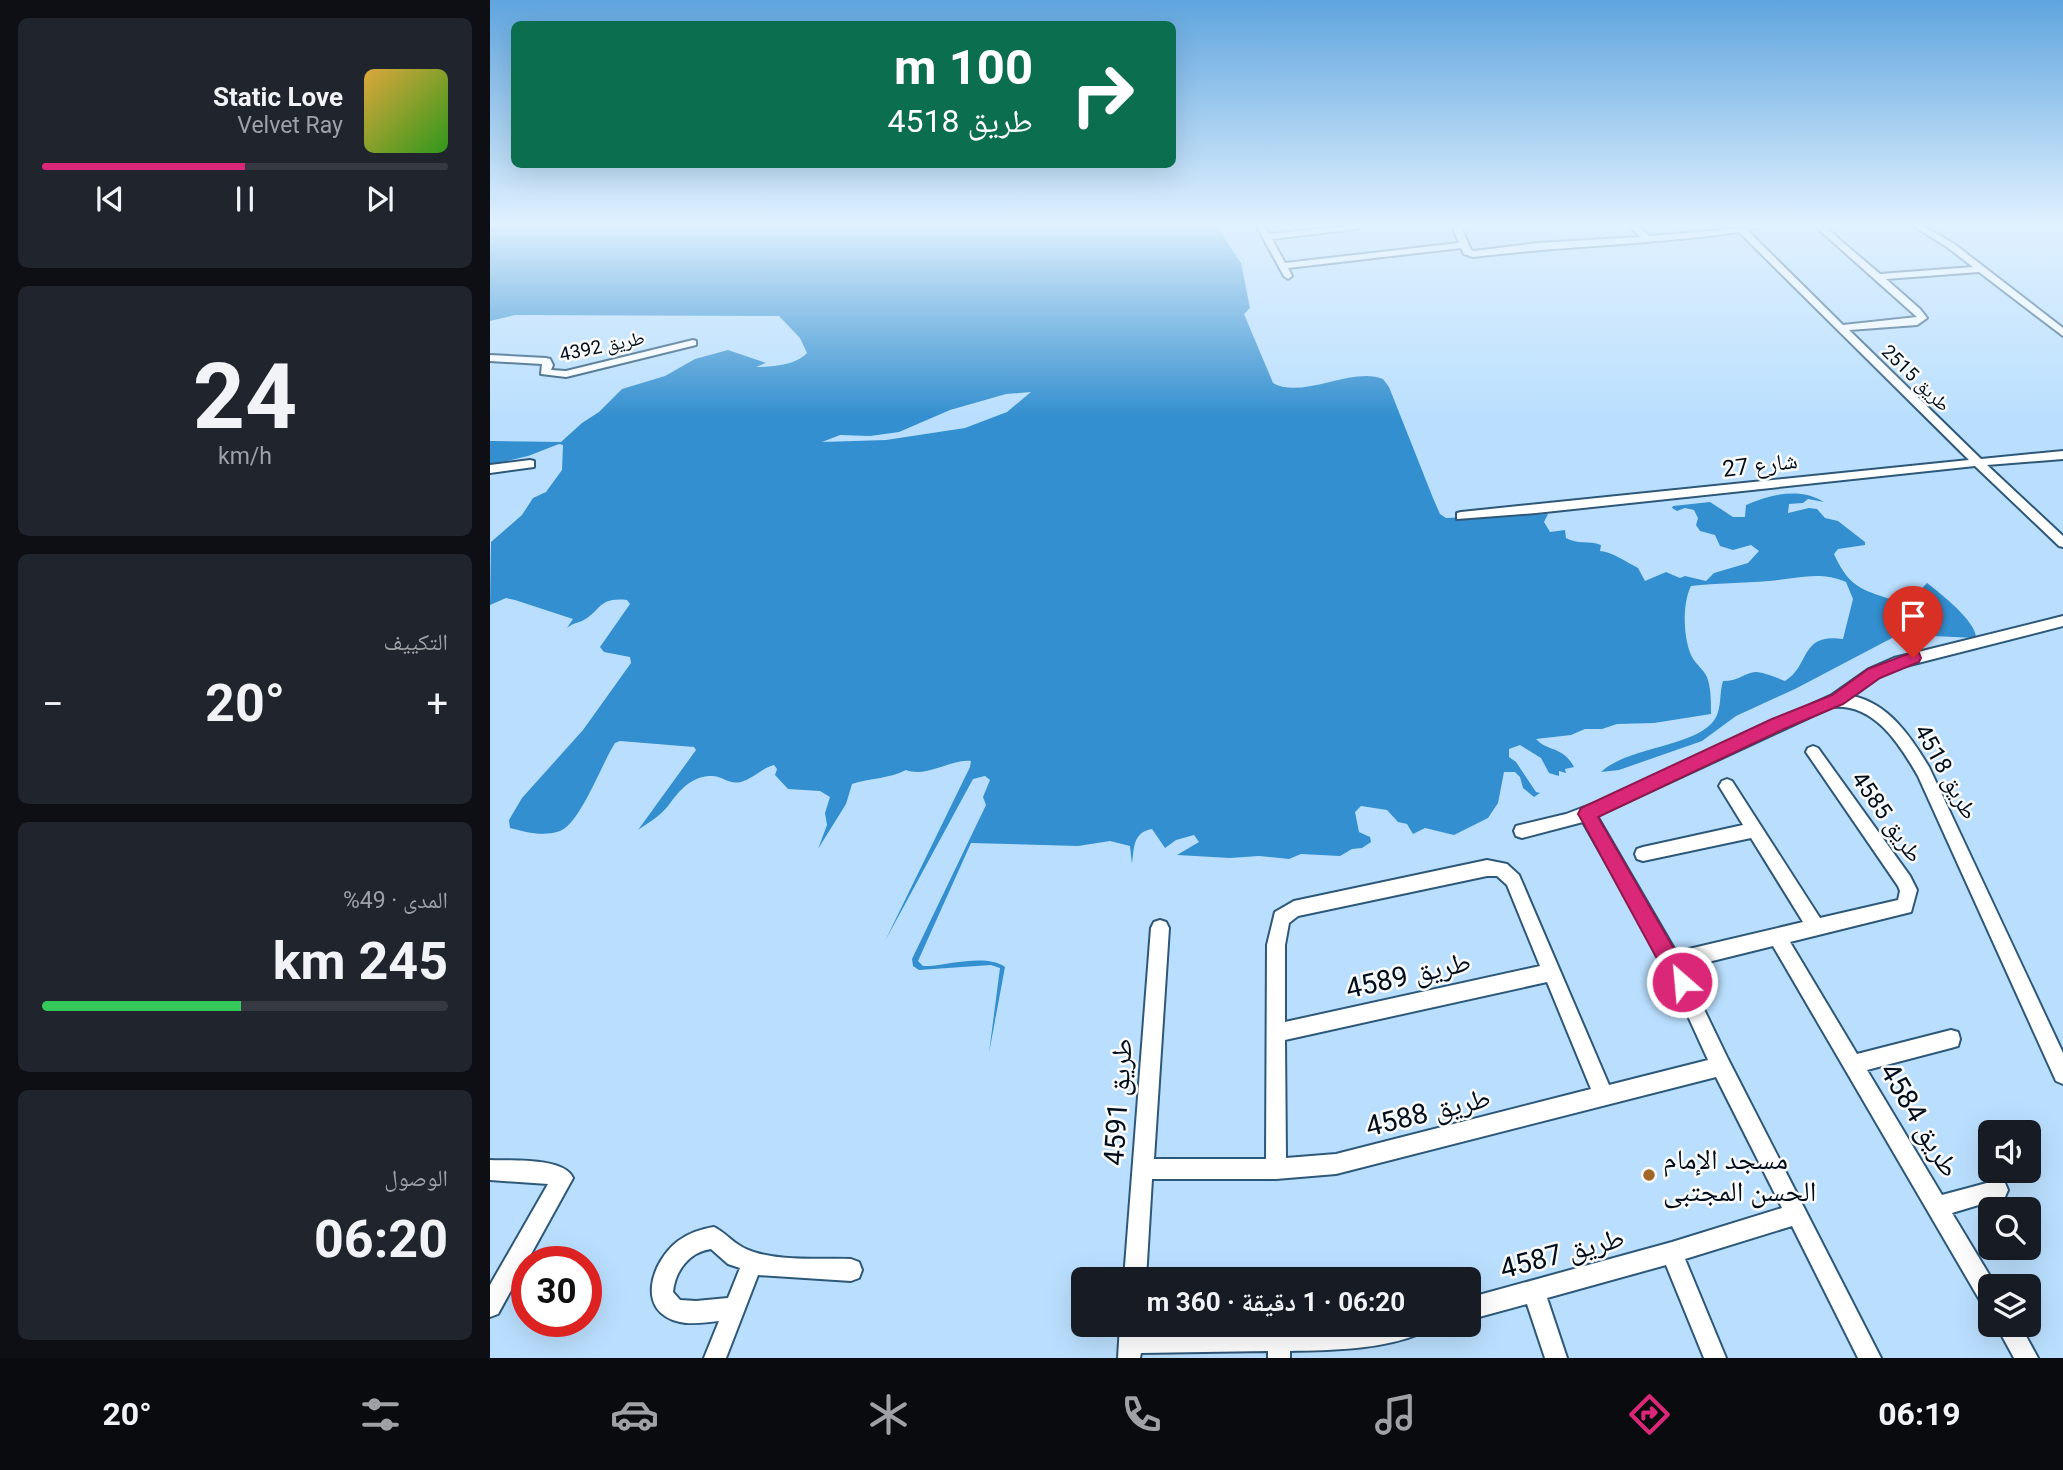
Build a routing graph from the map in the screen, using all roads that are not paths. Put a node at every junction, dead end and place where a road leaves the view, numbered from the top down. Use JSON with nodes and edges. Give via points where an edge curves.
{"nodes":[{"id":1,"x":1800,"y":290,"type":"edge"},
{"id":2,"x":1894,"y":290,"type":"edge"},
{"id":3,"x":2007,"y":290,"type":"edge"},
{"id":4,"x":1840,"y":328,"type":"junction"},
{"id":5,"x":2063,"y":333,"type":"edge"},
{"id":6,"x":693,"y":343,"type":"dead end"},
{"id":7,"x":490,"y":358,"type":"edge"},
{"id":8,"x":2063,"y":456,"type":"edge"},
{"id":9,"x":1977,"y":462,"type":"junction"},
{"id":10,"x":530,"y":464,"type":"dead end"},
{"id":11,"x":490,"y":470,"type":"edge"},
{"id":12,"x":1461,"y":516,"type":"dead end"},
{"id":13,"x":2063,"y":543,"type":"edge"},
{"id":14,"x":2063,"y":621,"type":"edge"},
{"id":15,"x":1837,"y":699,"type":"junction"},
{"id":16,"x":1812,"y":752,"type":"dead end"},
{"id":17,"x":1727,"y":786,"type":"dead end"},
{"id":18,"x":1587,"y":814,"type":"junction"},
{"id":19,"x":1755,"y":830,"type":"junction"},
{"id":20,"x":1522,"y":831,"type":"dead end"},
{"id":21,"x":1643,"y":854,"type":"dead end"},
{"id":22,"x":1160,"y":928,"type":"dead end"},
{"id":23,"x":1816,"y":928,"type":"junction"},
{"id":24,"x":1777,"y":937,"type":"junction"},
{"id":25,"x":1672,"y":962,"type":"junction"},
{"id":26,"x":1550,"y":972,"type":"junction"},
{"id":27,"x":1277,"y":1033,"type":"junction"},
{"id":28,"x":1951,"y":1039,"type":"dead end"},
{"id":29,"x":2061,"y":1063,"type":"edge"},
{"id":30,"x":1853,"y":1064,"type":"junction"},
{"id":31,"x":1721,"y":1066,"type":"junction"},
{"id":32,"x":1604,"y":1097,"type":"junction"},
{"id":33,"x":1276,"y":1168,"type":"junction"},
{"id":34,"x":1143,"y":1169,"type":"junction"},
{"id":35,"x":490,"y":1170,"type":"edge"},
{"id":36,"x":1998,"y":1190,"type":"dead end"},
{"id":37,"x":1937,"y":1207,"type":"junction"},
{"id":38,"x":1797,"y":1214,"type":"junction"},
{"id":39,"x":1672,"y":1253,"type":"junction"},
{"id":40,"x":752,"y":1264,"type":"junction"},
{"id":41,"x":1136,"y":1267,"type":"edge"},
{"id":42,"x":851,"y":1270,"type":"dead end"},
{"id":43,"x":1978,"y":1276,"type":"edge"},
{"id":44,"x":1534,"y":1291,"type":"junction"},
{"id":45,"x":1481,"y":1305,"type":"edge"},
{"id":46,"x":490,"y":1306,"type":"edge"},
{"id":47,"x":735,"y":1308,"type":"junction"},
{"id":48,"x":1361,"y":1337,"type":"edge"},
{"id":49,"x":2014,"y":1337,"type":"edge"},
{"id":50,"x":1130,"y":1342,"type":"edge"},
{"id":51,"x":1279,"y":1349,"type":"edge"},
{"id":52,"x":715,"y":1358,"type":"edge"},
{"id":53,"x":1556,"y":1358,"type":"edge"},
{"id":54,"x":1714,"y":1358,"type":"edge"},
{"id":55,"x":1870,"y":1358,"type":"edge"},
{"id":56,"x":2027,"y":1358,"type":"edge"}],
"edges":[{"from":1,"to":4,"type":"street","name":"طريق 2515"},
{"from":2,"to":4,"type":"street","via":[[1917,311],[1920,321]]},
{"from":3,"to":5,"type":"street"},
{"from":4,"to":9,"type":"street","name":"طريق 2515"},
{"from":6,"to":7,"type":"street","name":"طريق 4392","via":[[557,375],[545,372],[547,361]]},
{"from":8,"to":9,"type":"street","name":"شارع 27"},
{"from":9,"to":12,"type":"street","name":"شارع 27"},
{"from":9,"to":13,"type":"street","name":"طريق 2515"},
{"from":10,"to":11,"type":"street"},
{"from":14,"to":15,"type":"street","via":[[1899,662]]},
{"from":15,"to":18,"type":"street"},
{"from":15,"to":29,"type":"street","name":"طريق 4518","via":[[1858,702],[1877,713],[1912,750]]},
{"from":16,"to":23,"type":"street","name":"طريق 4585","via":[[1909,890],[1905,906]]},
{"from":17,"to":19,"type":"street"},
{"from":18,"to":20,"type":"street"},
{"from":18,"to":25,"type":"street"},
{"from":19,"to":21,"type":"street"},
{"from":19,"to":23,"type":"street"},
{"from":22,"to":34,"type":"street","name":"طريق 4591"},
{"from":23,"to":24,"type":"street","name":"طريق 4585"},
{"from":24,"to":25,"type":"street","name":"طريق 4585"},
{"from":24,"to":30,"type":"street","name":"طريق 4584"},
{"from":25,"to":31,"type":"street"},
{"from":26,"to":27,"type":"street","name":"طريق 4589"},
{"from":26,"to":27,"type":"street","via":[[1513,880],[1494,867],[1294,909],[1278,926]]},
{"from":26,"to":32,"type":"street"},
{"from":27,"to":33,"type":"street"},
{"from":28,"to":30,"type":"street","name":"طريق 4584"},
{"from":30,"to":37,"type":"street","name":"طريق 4584"},
{"from":31,"to":32,"type":"street","name":"طريق 4588"},
{"from":31,"to":38,"type":"street"},
{"from":32,"to":33,"type":"street","name":"طريق 4588","via":[[1336,1164]]},
{"from":33,"to":34,"type":"street","name":"طريق 4588"},
{"from":34,"to":41,"type":"street","name":"طريق 4591"},
{"from":35,"to":46,"type":"street","via":[[563,1178]]},
{"from":36,"to":37,"type":"street","name":"طريق 4584"},
{"from":37,"to":43,"type":"street","name":"طريق 4584"},
{"from":38,"to":39,"type":"street","name":"طريق 4587"},
{"from":38,"to":55,"type":"street"},
{"from":39,"to":44,"type":"street","name":"طريق 4587"},
{"from":39,"to":54,"type":"street"},
{"from":40,"to":42,"type":"street"},
{"from":40,"to":47,"type":"street"},
{"from":40,"to":47,"type":"street","via":[[721,1242],[706,1238],[688,1245],[666,1271],[663,1292],[669,1307],[685,1311]]},
{"from":44,"to":45,"type":"street","name":"طريق 4587"},
{"from":44,"to":53,"type":"street"},
{"from":47,"to":52,"type":"street"},
{"from":48,"to":51,"type":"street"},
{"from":49,"to":56,"type":"street"},
{"from":50,"to":51,"type":"street"}]}
